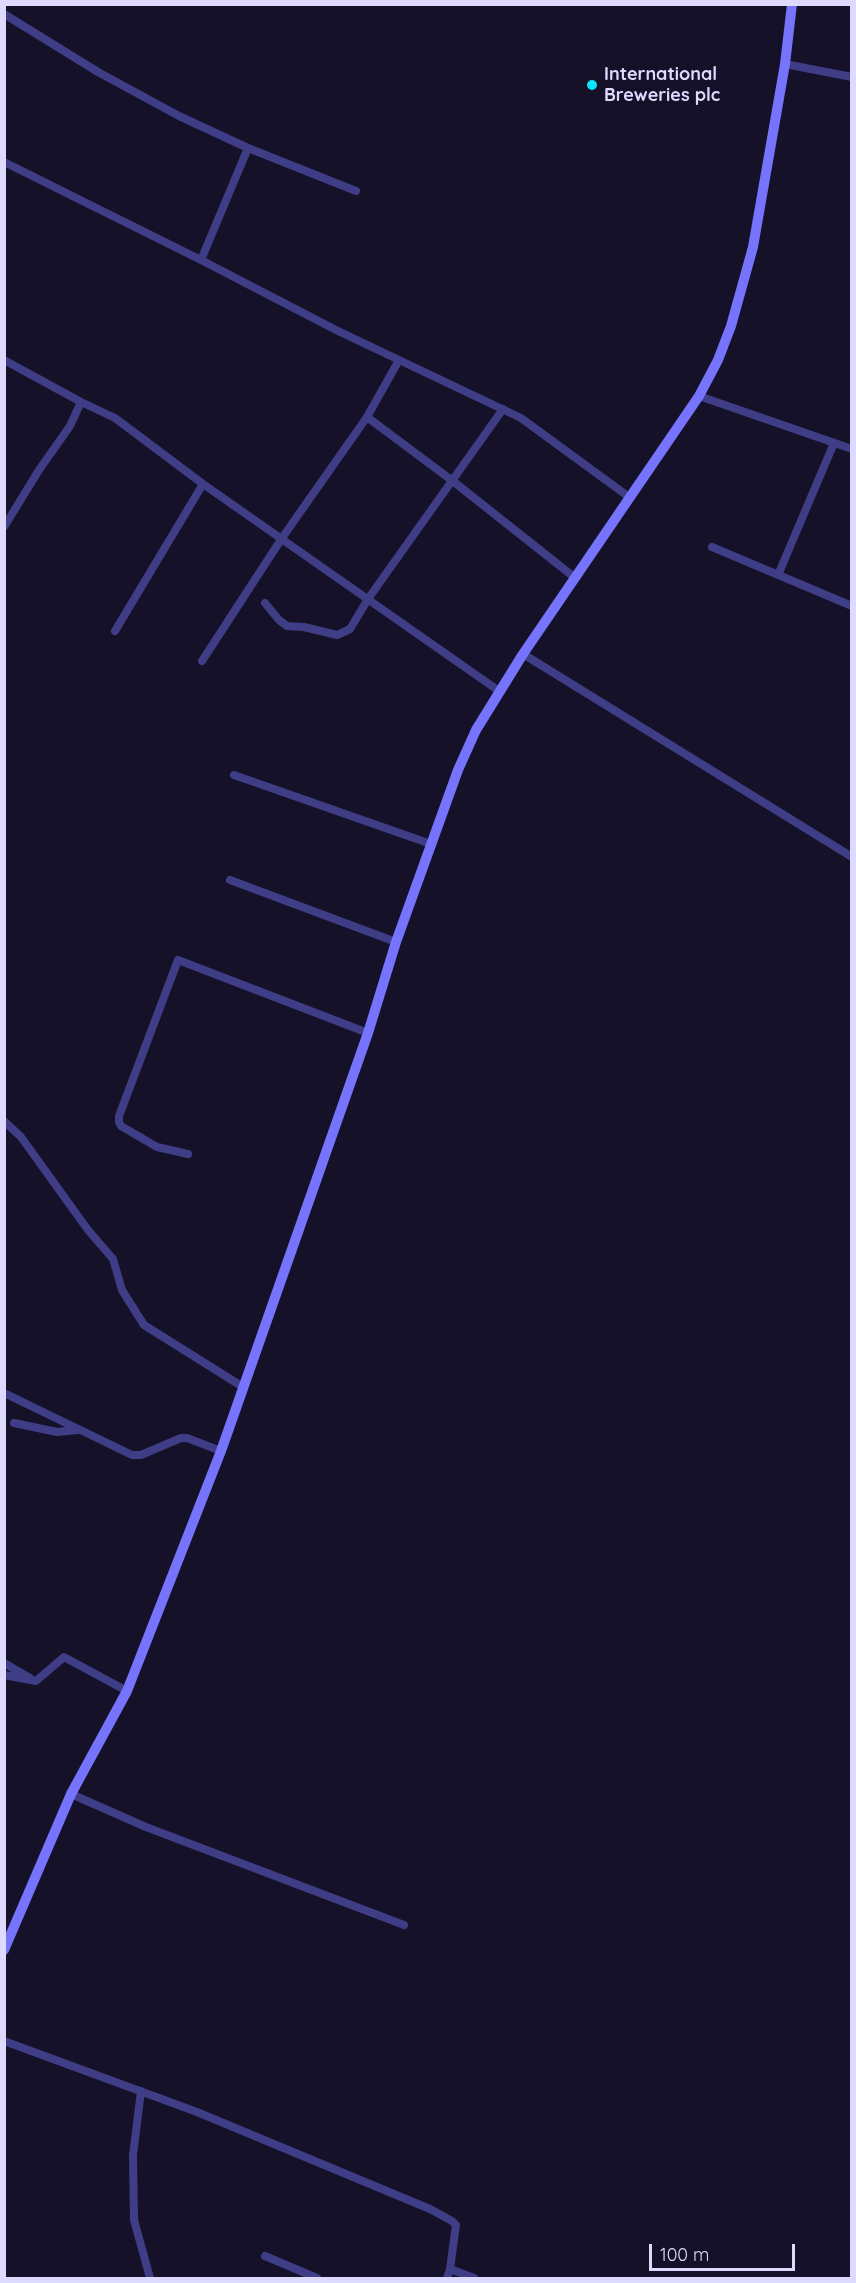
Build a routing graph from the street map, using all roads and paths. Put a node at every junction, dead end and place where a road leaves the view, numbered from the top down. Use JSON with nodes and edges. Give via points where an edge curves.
{"nodes":[{"id":1,"x":792,"y":4,"type":"edge"},
{"id":2,"x":4,"y":14,"type":"edge"},
{"id":3,"x":785,"y":64,"type":"junction"},
{"id":4,"x":852,"y":77,"type":"edge"},
{"id":5,"x":248,"y":148,"type":"junction"},
{"id":6,"x":4,"y":162,"type":"edge"},
{"id":7,"x":356,"y":191,"type":"dead end"},
{"id":8,"x":201,"y":260,"type":"junction"},
{"id":9,"x":4,"y":360,"type":"edge"},
{"id":10,"x":399,"y":360,"type":"junction"},
{"id":11,"x":699,"y":396,"type":"junction"},
{"id":12,"x":81,"y":402,"type":"junction"},
{"id":13,"x":503,"y":410,"type":"junction"},
{"id":14,"x":367,"y":417,"type":"junction"},
{"id":15,"x":834,"y":443,"type":"junction"},
{"id":16,"x":852,"y":449,"type":"edge"},
{"id":17,"x":454,"y":482,"type":"junction"},
{"id":18,"x":203,"y":484,"type":"junction"},
{"id":19,"x":629,"y":497,"type":"junction"},
{"id":20,"x":4,"y":525,"type":"edge"},
{"id":21,"x":282,"y":538,"type":"junction"},
{"id":22,"x":712,"y":547,"type":"dead end"},
{"id":23,"x":778,"y":575,"type":"junction"},
{"id":24,"x":574,"y":577,"type":"junction"},
{"id":25,"x":368,"y":599,"type":"junction"},
{"id":26,"x":266,"y":603,"type":"dead end"},
{"id":27,"x":852,"y":606,"type":"edge"},
{"id":28,"x":115,"y":631,"type":"dead end"},
{"id":29,"x":522,"y":654,"type":"junction"},
{"id":30,"x":202,"y":661,"type":"dead end"},
{"id":31,"x":499,"y":691,"type":"junction"},
{"id":32,"x":234,"y":775,"type":"dead end"},
{"id":33,"x":431,"y":844,"type":"junction"},
{"id":34,"x":852,"y":857,"type":"edge"},
{"id":35,"x":230,"y":880,"type":"dead end"},
{"id":36,"x":396,"y":942,"type":"junction"},
{"id":37,"x":368,"y":1033,"type":"junction"},
{"id":38,"x":4,"y":1121,"type":"edge"},
{"id":39,"x":188,"y":1154,"type":"dead end"},
{"id":40,"x":243,"y":1388,"type":"junction"},
{"id":41,"x":4,"y":1394,"type":"edge"},
{"id":42,"x":14,"y":1423,"type":"dead end"},
{"id":43,"x":80,"y":1430,"type":"junction"},
{"id":44,"x":221,"y":1451,"type":"junction"},
{"id":45,"x":4,"y":1664,"type":"edge"},
{"id":46,"x":4,"y":1675,"type":"edge"},
{"id":47,"x":36,"y":1681,"type":"junction"},
{"id":48,"x":127,"y":1691,"type":"junction"},
{"id":49,"x":71,"y":1794,"type":"junction"},
{"id":50,"x":404,"y":1925,"type":"dead end"},
{"id":51,"x":4,"y":1950,"type":"edge"},
{"id":52,"x":4,"y":2041,"type":"edge"},
{"id":53,"x":141,"y":2091,"type":"junction"},
{"id":54,"x":265,"y":2256,"type":"dead end"},
{"id":55,"x":450,"y":2269,"type":"junction"},
{"id":56,"x":150,"y":2278,"type":"edge"},
{"id":57,"x":317,"y":2278,"type":"edge"},
{"id":58,"x":447,"y":2278,"type":"edge"},
{"id":59,"x":474,"y":2278,"type":"edge"}],
"edges":[{"from":1,"to":3,"type":"main road"},
{"from":2,"to":5,"type":"street","via":[[179,116]]},
{"from":3,"to":4,"type":"street"},
{"from":3,"to":11,"type":"main road","via":[[750,259],[724,343]]},
{"from":5,"to":7,"type":"street"},
{"from":5,"to":8,"type":"street"},
{"from":6,"to":8,"type":"street"},
{"from":8,"to":10,"type":"street"},
{"from":9,"to":12,"type":"street"},
{"from":10,"to":13,"type":"street"},
{"from":10,"to":14,"type":"street"},
{"from":11,"to":15,"type":"street"},
{"from":11,"to":19,"type":"main road"},
{"from":12,"to":18,"type":"street","via":[[115,418]]},
{"from":12,"to":20,"type":"street"},
{"from":13,"to":17,"type":"street"},
{"from":13,"to":19,"type":"street","via":[[521,418]]},
{"from":14,"to":17,"type":"street"},
{"from":14,"to":21,"type":"street"},
{"from":15,"to":16,"type":"street"},
{"from":15,"to":23,"type":"street"},
{"from":17,"to":24,"type":"street"},
{"from":17,"to":25,"type":"street"},
{"from":18,"to":21,"type":"street"},
{"from":18,"to":28,"type":"street"},
{"from":19,"to":24,"type":"main road"},
{"from":21,"to":25,"type":"street"},
{"from":21,"to":30,"type":"street"},
{"from":22,"to":23,"type":"street"},
{"from":23,"to":27,"type":"street"},
{"from":24,"to":29,"type":"main road"},
{"from":25,"to":26,"type":"street","via":[[350,629],[337,635],[287,626]]},
{"from":25,"to":31,"type":"street"},
{"from":29,"to":31,"type":"main road"},
{"from":29,"to":34,"type":"street"},
{"from":31,"to":33,"type":"main road","via":[[458,770]]},
{"from":32,"to":33,"type":"street"},
{"from":33,"to":36,"type":"main road"},
{"from":35,"to":36,"type":"street"},
{"from":36,"to":37,"type":"main road"},
{"from":37,"to":39,"type":"street","via":[[178,960],[119,1122],[158,1147]]},
{"from":37,"to":40,"type":"main road"},
{"from":38,"to":40,"type":"street","via":[[21,1137],[112,1259],[122,1290],[144,1325]]},
{"from":40,"to":44,"type":"main road"},
{"from":41,"to":43,"type":"street"},
{"from":42,"to":43,"type":"street","via":[[57,1432]]},
{"from":43,"to":44,"type":"street","via":[[132,1455],[187,1438]]},
{"from":44,"to":48,"type":"main road"},
{"from":45,"to":47,"type":"street"},
{"from":46,"to":47,"type":"street"},
{"from":47,"to":48,"type":"street","via":[[64,1657]]},
{"from":48,"to":49,"type":"main road"},
{"from":49,"to":50,"type":"street","via":[[146,1827]]},
{"from":49,"to":51,"type":"main road"},
{"from":52,"to":53,"type":"street"},
{"from":53,"to":55,"type":"street","via":[[300,2153],[452,2221],[456,2233]]},
{"from":53,"to":56,"type":"street","via":[[133,2155],[134,2220]]},
{"from":54,"to":57,"type":"street"},
{"from":55,"to":58,"type":"street"},
{"from":55,"to":59,"type":"street"}]}
